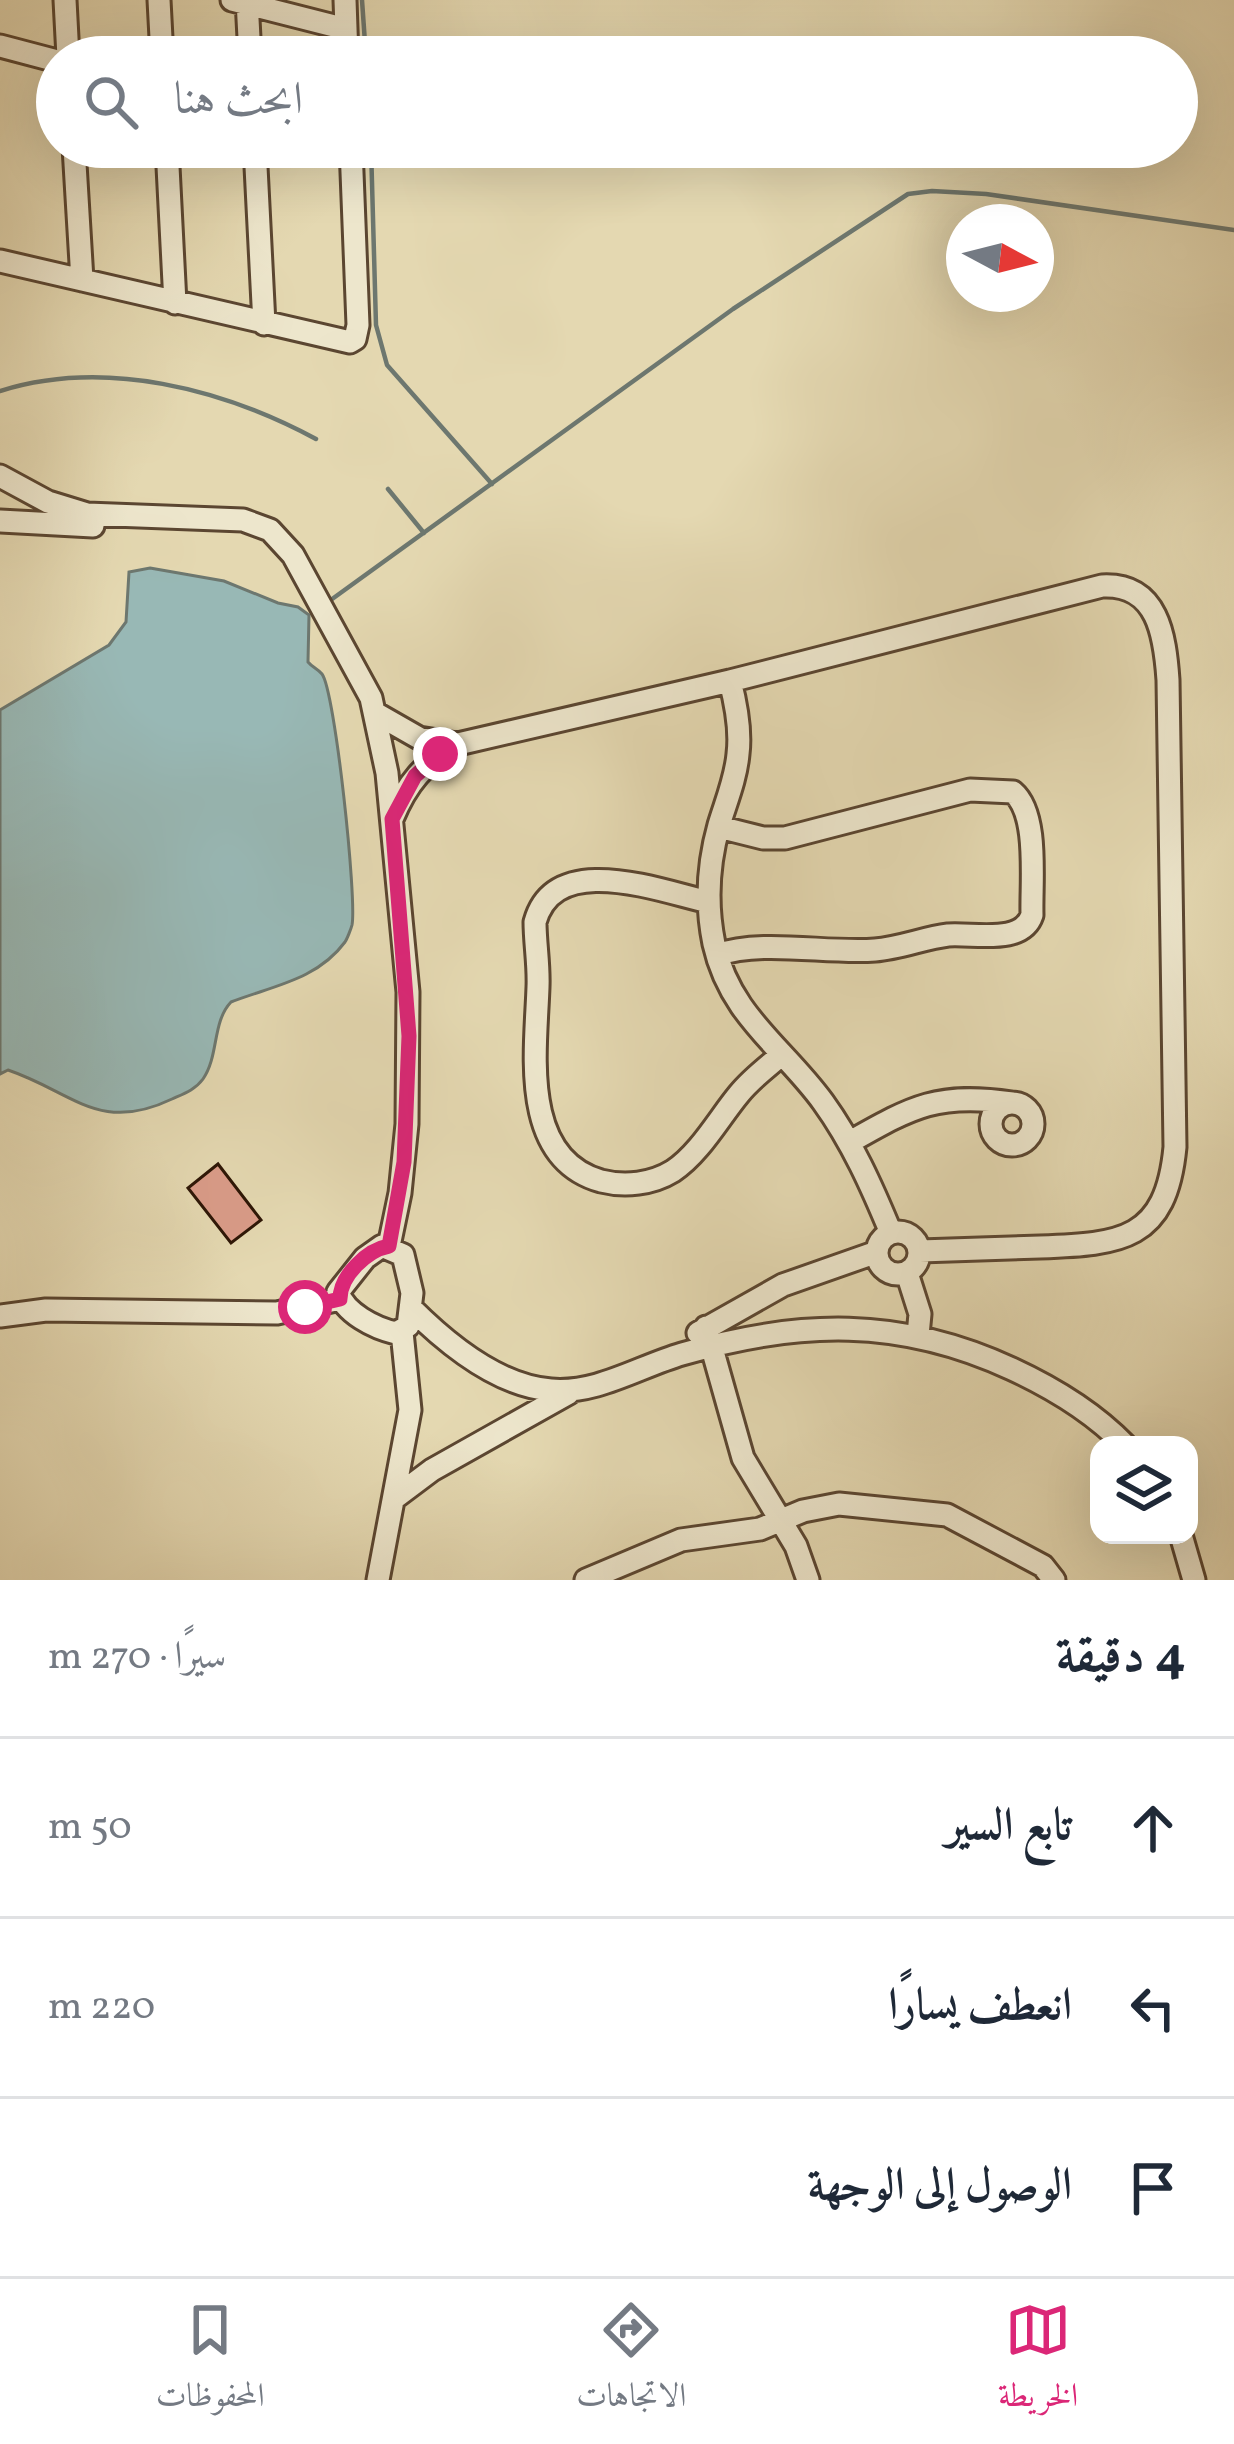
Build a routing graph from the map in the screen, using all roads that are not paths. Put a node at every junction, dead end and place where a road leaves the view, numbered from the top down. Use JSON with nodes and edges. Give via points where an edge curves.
{"nodes":[{"id":1,"x":65,"y":0,"type":"edge"},
{"id":2,"x":159,"y":0,"type":"edge"},
{"id":3,"x":345,"y":0,"type":"edge"},
{"id":4,"x":242,"y":1,"type":"edge"},
{"id":5,"x":346,"y":29,"type":"junction"},
{"id":6,"x":67,"y":36,"type":"edge"},
{"id":7,"x":161,"y":36,"type":"edge"},
{"id":8,"x":247,"y":36,"type":"edge"},
{"id":9,"x":346,"y":36,"type":"edge"},
{"id":10,"x":0,"y":46,"type":"edge"},
{"id":11,"x":36,"y":55,"type":"edge"},
{"id":12,"x":75,"y":168,"type":"edge"},
{"id":13,"x":168,"y":168,"type":"edge"},
{"id":14,"x":255,"y":168,"type":"edge"},
{"id":15,"x":352,"y":168,"type":"edge"},
{"id":16,"x":0,"y":261,"type":"edge"},
{"id":17,"x":82,"y":280,"type":"junction"},
{"id":18,"x":175,"y":302,"type":"junction"},
{"id":19,"x":264,"y":324,"type":"junction"},
{"id":20,"x":0,"y":476,"type":"edge"},
{"id":21,"x":0,"y":520,"type":"edge"},
{"id":22,"x":306,"y":582,"type":"junction"},
{"id":23,"x":730,"y":680,"type":"junction"},
{"id":24,"x":377,"y":714,"type":"junction"},
{"id":25,"x":458,"y":744,"type":"junction"},
{"id":26,"x":392,"y":819,"type":"junction"},
{"id":27,"x":719,"y":827,"type":"junction"},
{"id":28,"x":709,"y":902,"type":"junction"},
{"id":29,"x":717,"y":955,"type":"junction"},
{"id":30,"x":780,"y":1056,"type":"junction"},
{"id":31,"x":972,"y":1100,"type":"junction"},
{"id":32,"x":1012,"y":1103,"type":"junction"},
{"id":33,"x":992,"y":1122,"type":"junction"},
{"id":34,"x":850,"y":1142,"type":"junction"},
{"id":35,"x":891,"y":1233,"type":"junction"},
{"id":36,"x":389,"y":1246,"type":"junction"},
{"id":37,"x":920,"y":1251,"type":"junction"},
{"id":38,"x":877,"y":1252,"type":"junction"},
{"id":39,"x":907,"y":1273,"type":"junction"},
{"id":40,"x":340,"y":1299,"type":"junction"},
{"id":41,"x":411,"y":1308,"type":"junction"},
{"id":42,"x":0,"y":1316,"type":"edge"},
{"id":43,"x":402,"y":1332,"type":"junction"},
{"id":44,"x":917,"y":1335,"type":"junction"},
{"id":45,"x":709,"y":1336,"type":"junction"},
{"id":46,"x":574,"y":1390,"type":"junction"},
{"id":47,"x":1116,"y":1436,"type":"edge"},
{"id":48,"x":396,"y":1497,"type":"junction"},
{"id":49,"x":782,"y":1522,"type":"junction"},
{"id":50,"x":1184,"y":1544,"type":"edge"},
{"id":51,"x":378,"y":1580,"type":"edge"},
{"id":52,"x":586,"y":1580,"type":"edge"},
{"id":53,"x":808,"y":1580,"type":"edge"},
{"id":54,"x":1054,"y":1580,"type":"edge"},
{"id":55,"x":1194,"y":1580,"type":"edge"}],
"edges":[{"from":1,"to":6,"type":"street"},
{"from":2,"to":7,"type":"street"},
{"from":3,"to":5,"type":"street"},
{"from":4,"to":5,"type":"street"},
{"from":4,"to":8,"type":"street"},
{"from":5,"to":9,"type":"street"},
{"from":10,"to":11,"type":"street"},
{"from":12,"to":17,"type":"street"},
{"from":13,"to":18,"type":"street"},
{"from":14,"to":19,"type":"street"},
{"from":15,"to":19,"type":"street","via":[[355,339]]},
{"from":16,"to":17,"type":"street"},
{"from":17,"to":18,"type":"street"},
{"from":18,"to":19,"type":"street"},
{"from":20,"to":22,"type":"street","via":[[87,514],[261,525],[286,545]]},
{"from":21,"to":22,"type":"street","via":[[245,533],[275,549]]},
{"from":22,"to":24,"type":"street"},
{"from":23,"to":25,"type":"street"},
{"from":23,"to":27,"type":"street","via":[[738,758]]},
{"from":23,"to":37,"type":"street","via":[[1102,586],[1135,591],[1162,629],[1175,1147],[1168,1191],[1140,1228],[1107,1244]]},
{"from":24,"to":25,"type":"street","via":[[418,738]]},
{"from":24,"to":26,"type":"street"},
{"from":25,"to":26,"type":"street","via":[[415,776]]},
{"from":26,"to":36,"type":"street","via":[[409,1036],[404,1162]]},
{"from":27,"to":28,"type":"street"},
{"from":27,"to":29,"type":"street","via":[[785,838],[979,788],[1013,791],[1029,818],[1032,915],[1015,933],[873,950]]},
{"from":28,"to":29,"type":"street"},
{"from":28,"to":30,"type":"street","via":[[590,878],[541,906],[536,1084],[548,1136],[592,1178],[651,1180],[682,1164]]},
{"from":29,"to":30,"type":"street","via":[[726,985]]},
{"from":30,"to":34,"type":"street"},
{"from":31,"to":32,"type":"street"},
{"from":31,"to":33,"type":"street"},
{"from":31,"to":34,"type":"street","via":[[917,1105]]},
{"from":32,"to":33,"type":"street","via":[[998,1108]]},
{"from":32,"to":33,"type":"street","via":[[1031,1116],[1026,1139],[1003,1142]]},
{"from":34,"to":35,"type":"street"},
{"from":35,"to":37,"type":"street","via":[[908,1234]]},
{"from":35,"to":38,"type":"street"},
{"from":36,"to":40,"type":"street","via":[[374,1250],[342,1283]]},
{"from":36,"to":41,"type":"street","via":[[408,1264]]},
{"from":37,"to":39,"type":"street"},
{"from":38,"to":39,"type":"street","via":[[886,1270]]},
{"from":38,"to":45,"type":"street","via":[[783,1286]]},
{"from":39,"to":44,"type":"street","via":[[920,1314]]},
{"from":40,"to":42,"type":"street","via":[[278,1313]]},
{"from":40,"to":43,"type":"street","via":[[379,1328]]},
{"from":41,"to":43,"type":"street"},
{"from":41,"to":46,"type":"street","via":[[502,1375]]},
{"from":43,"to":48,"type":"street","via":[[410,1395]]},
{"from":44,"to":45,"type":"street","via":[[872,1328]]},
{"from":44,"to":47,"type":"street","via":[[1052,1389]]},
{"from":45,"to":46,"type":"street","via":[[678,1355]]},
{"from":45,"to":49,"type":"street","via":[[743,1458]]},
{"from":46,"to":48,"type":"street"},
{"from":48,"to":51,"type":"street"},
{"from":49,"to":52,"type":"street","via":[[681,1540]]},
{"from":49,"to":53,"type":"street"},
{"from":49,"to":54,"type":"street","via":[[839,1504],[947,1515],[1043,1566]]},
{"from":50,"to":55,"type":"street"}]}
